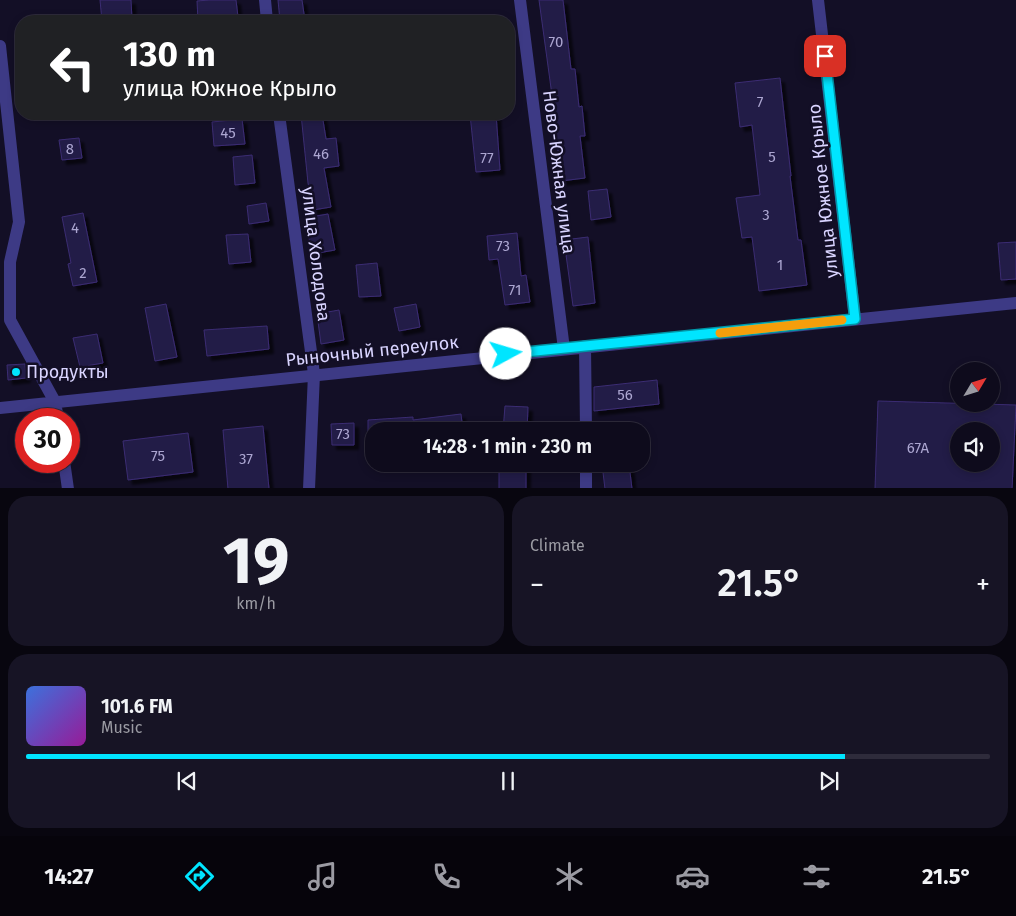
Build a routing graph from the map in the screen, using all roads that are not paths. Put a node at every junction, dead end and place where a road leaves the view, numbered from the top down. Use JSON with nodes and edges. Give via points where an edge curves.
{"nodes":[{"id":1,"x":264,"y":0,"type":"edge"},
{"id":2,"x":520,"y":0,"type":"edge"},
{"id":3,"x":818,"y":0,"type":"edge"},
{"id":4,"x":266,"y":15,"type":"edge"},
{"id":5,"x":0,"y":46,"type":"edge"},
{"id":6,"x":281,"y":120,"type":"edge"},
{"id":7,"x":1016,"y":303,"type":"edge"},
{"id":8,"x":0,"y":308,"type":"edge"},
{"id":9,"x":855,"y":319,"type":"junction"},
{"id":10,"x":10,"y":320,"type":"junction"},
{"id":11,"x":585,"y":346,"type":"junction"},
{"id":12,"x":564,"y":348,"type":"junction"},
{"id":13,"x":314,"y":374,"type":"junction"},
{"id":14,"x":55,"y":402,"type":"junction"},
{"id":15,"x":0,"y":408,"type":"edge"},
{"id":16,"x":56,"y":408,"type":"edge"},
{"id":17,"x":586,"y":422,"type":"edge"},
{"id":18,"x":586,"y":472,"type":"edge"},
{"id":19,"x":66,"y":473,"type":"edge"},
{"id":20,"x":68,"y":488,"type":"edge"},
{"id":21,"x":309,"y":488,"type":"edge"},
{"id":22,"x":586,"y":488,"type":"edge"}],
"edges":[{"from":1,"to":4,"type":"street"},
{"from":2,"to":12,"type":"street","name":"Ново-Южная улица"},
{"from":3,"to":9,"type":"street","name":"улица Южное Крыло"},
{"from":5,"to":10,"type":"street","via":[[19,222],[10,262]]},
{"from":6,"to":13,"type":"street","name":"улица Холодова"},
{"from":7,"to":9,"type":"street","name":"Рыночный переулок"},
{"from":8,"to":10,"type":"street"},
{"from":9,"to":11,"type":"street","name":"Рыночный переулок"},
{"from":10,"to":14,"type":"street"},
{"from":11,"to":12,"type":"street","name":"Рыночный переулок"},
{"from":11,"to":17,"type":"street"},
{"from":12,"to":13,"type":"street","name":"Рыночный переулок"},
{"from":13,"to":14,"type":"street","name":"Рыночный переулок"},
{"from":13,"to":21,"type":"street","name":"улица Холодова"},
{"from":14,"to":15,"type":"street","name":"Рыночный переулок"},
{"from":14,"to":16,"type":"street"},
{"from":18,"to":22,"type":"street"},
{"from":19,"to":20,"type":"street"}]}
